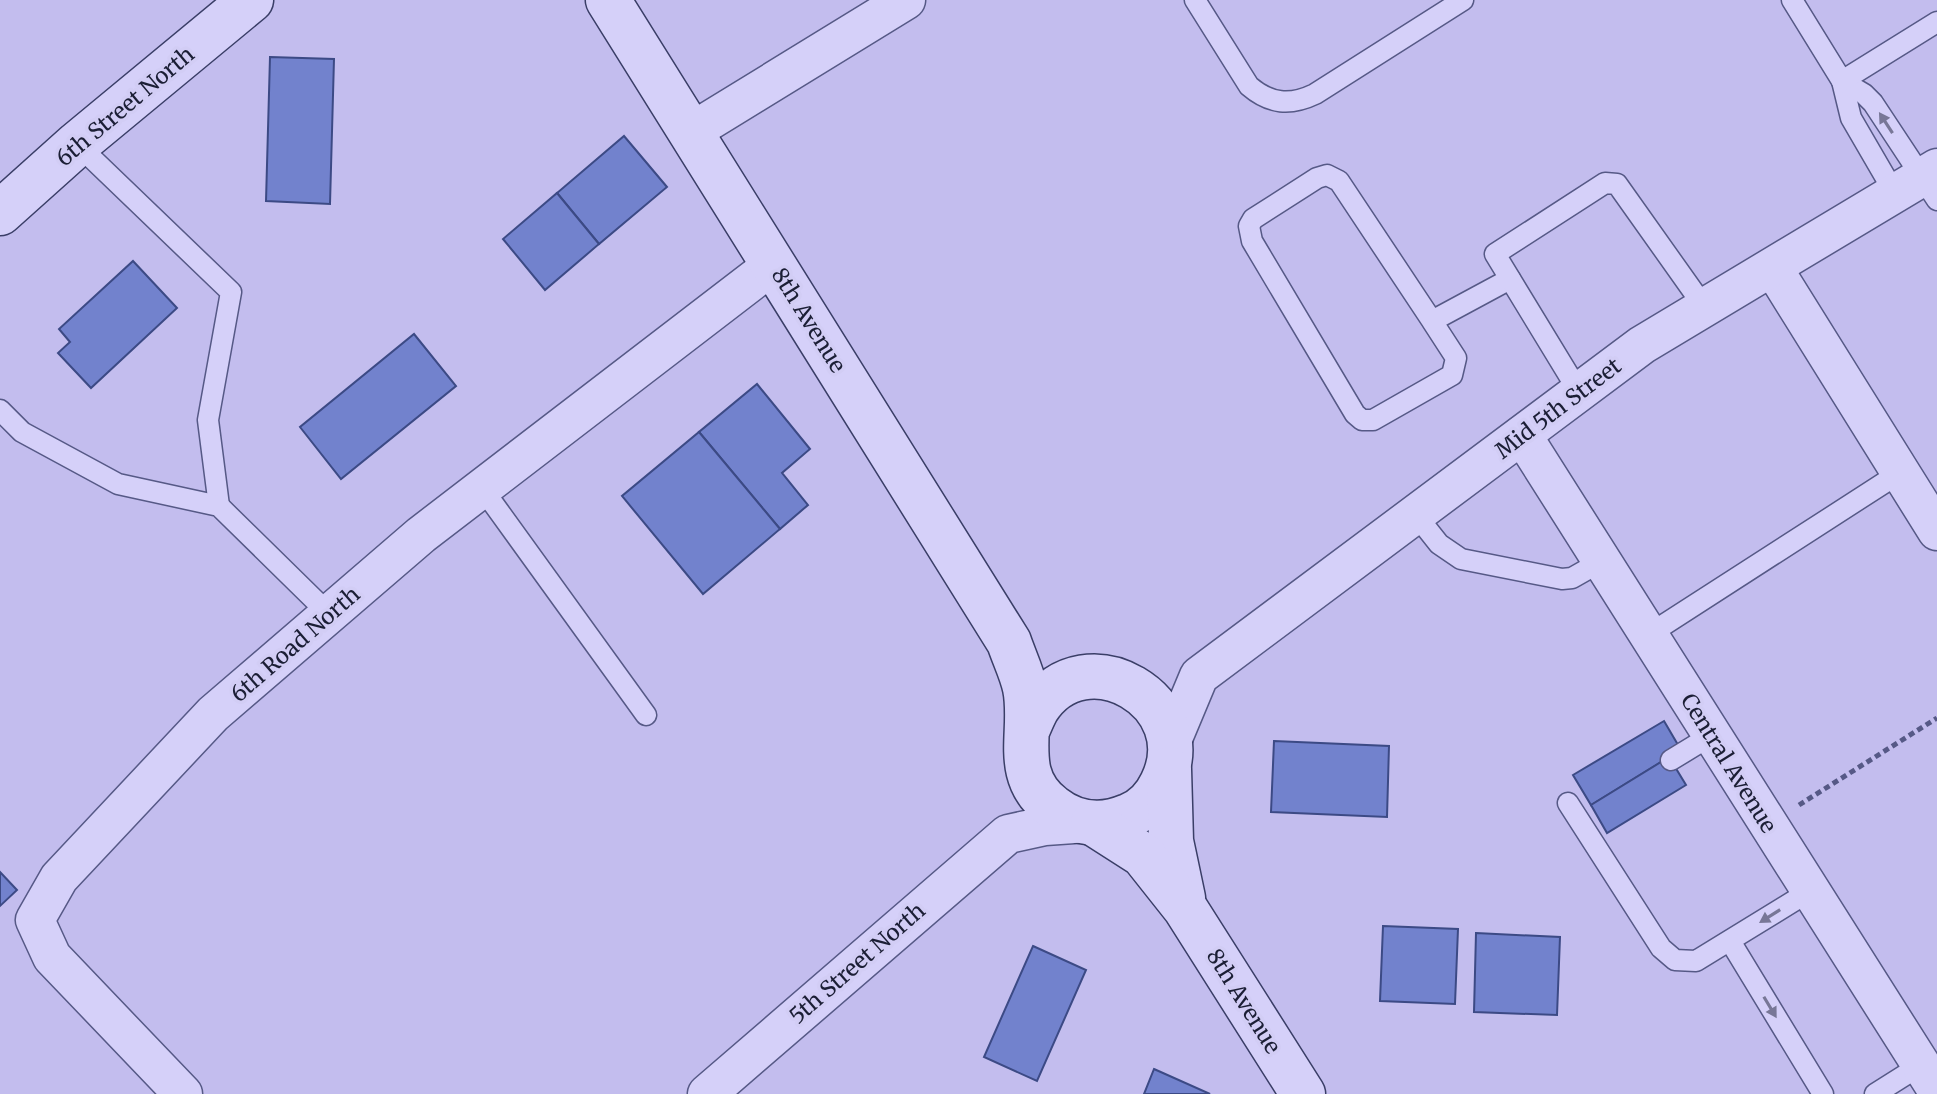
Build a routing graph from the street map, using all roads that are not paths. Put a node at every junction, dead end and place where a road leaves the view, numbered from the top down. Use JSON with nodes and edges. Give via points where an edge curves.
{"nodes":[{"id":1,"x":251,"y":0,"type":"edge"},
{"id":2,"x":608,"y":0,"type":"edge"},
{"id":3,"x":906,"y":0,"type":"edge"},
{"id":4,"x":1195,"y":0,"type":"edge"},
{"id":5,"x":1463,"y":0,"type":"edge"},
{"id":6,"x":1792,"y":0,"type":"edge"},
{"id":7,"x":1937,"y":22,"type":"edge"},
{"id":8,"x":1842,"y":81,"type":"junction"},
{"id":9,"x":691,"y":132,"type":"junction"},
{"id":10,"x":77,"y":144,"type":"junction"},
{"id":11,"x":1922,"y":184,"type":"edge"},
{"id":12,"x":0,"y":213,"type":"edge"},
{"id":13,"x":774,"y":264,"type":"junction"},
{"id":14,"x":1773,"y":268,"type":"junction"},
{"id":15,"x":1510,"y":279,"type":"junction"},
{"id":16,"x":1705,"y":308,"type":"junction"},
{"id":17,"x":1432,"y":321,"type":"junction"},
{"id":18,"x":1579,"y":392,"type":"junction"},
{"id":19,"x":0,"y":410,"type":"edge"},
{"id":20,"x":1522,"y":435,"type":"junction"},
{"id":21,"x":1901,"y":472,"type":"junction"},
{"id":22,"x":482,"y":488,"type":"junction"},
{"id":23,"x":219,"y":506,"type":"junction"},
{"id":24,"x":1416,"y":515,"type":"junction"},
{"id":25,"x":1937,"y":531,"type":"edge"},
{"id":26,"x":1602,"y":561,"type":"junction"},
{"id":27,"x":329,"y":614,"type":"junction"},
{"id":28,"x":1648,"y":635,"type":"junction"},
{"id":29,"x":1009,"y":642,"type":"junction"},
{"id":30,"x":1199,"y":676,"type":"junction"},
{"id":31,"x":1098,"y":680,"type":"junction"},
{"id":32,"x":646,"y":715,"type":"dead end"},
{"id":33,"x":1712,"y":735,"type":"junction"},
{"id":34,"x":1026,"y":740,"type":"junction"},
{"id":35,"x":1170,"y":756,"type":"junction"},
{"id":36,"x":1671,"y":760,"type":"dead end"},
{"id":37,"x":1580,"y":810,"type":"dead end"},
{"id":38,"x":1091,"y":823,"type":"junction"},
{"id":39,"x":1008,"y":834,"type":"junction"},
{"id":40,"x":1810,"y":891,"type":"junction"},
{"id":41,"x":1185,"y":908,"type":"junction"},
{"id":42,"x":1730,"y":941,"type":"junction"},
{"id":43,"x":1929,"y":1078,"type":"edge"},
{"id":44,"x":183,"y":1094,"type":"edge"},
{"id":45,"x":707,"y":1094,"type":"edge"},
{"id":46,"x":1303,"y":1094,"type":"edge"},
{"id":47,"x":1823,"y":1094,"type":"edge"},
{"id":48,"x":1875,"y":1094,"type":"edge"}],
"edges":[{"from":1,"to":10,"type":"main road","name":"6th Street North"},
{"from":2,"to":9,"type":"main road","name":"8th Avenue"},
{"from":3,"to":9,"type":"street"},
{"from":4,"to":5,"type":"lane","via":[[1249,86],[1288,103],[1315,94]]},
{"from":6,"to":8,"type":"lane"},
{"from":7,"to":8,"type":"lane"},
{"from":11,"to":8,"type":"lane","one_way":true,"via":[[1873,103]]},
{"from":8,"to":11,"type":"lane","via":[[1851,118]]},
{"from":9,"to":13,"type":"main road","name":"8th Avenue"},
{"from":10,"to":12,"type":"main road","name":"6th Street North"},
{"from":10,"to":23,"type":"lane","via":[[231,292],[208,420]]},
{"from":11,"to":14,"type":"street","name":"Mid 5th Street"},
{"from":13,"to":22,"type":"street","name":"6th Road North"},
{"from":13,"to":29,"type":"main road","name":"8th Avenue"},
{"from":14,"to":16,"type":"street","name":"Mid 5th Street"},
{"from":14,"to":21,"type":"street"},
{"from":15,"to":16,"type":"lane","via":[[1495,254],[1605,183],[1617,184]]},
{"from":15,"to":17,"type":"lane"},
{"from":15,"to":18,"type":"lane"},
{"from":16,"to":18,"type":"street","name":"Mid 5th Street","via":[[1642,345]]},
{"from":17,"to":17,"type":"lane","via":[[1456,358],[1452,375],[1373,420],[1362,420],[1252,241],[1249,226],[1317,178],[1327,175],[1339,181]]},
{"from":18,"to":20,"type":"street","name":"Mid 5th Street"},
{"from":19,"to":23,"type":"lane","via":[[22,432],[118,484]]},
{"from":20,"to":24,"type":"street","name":"Mid 5th Street"},
{"from":20,"to":26,"type":"street","name":"Central Avenue"},
{"from":21,"to":25,"type":"street"},
{"from":21,"to":28,"type":"lane"},
{"from":22,"to":27,"type":"street","name":"6th Road North"},
{"from":22,"to":32,"type":"lane"},
{"from":23,"to":27,"type":"lane"},
{"from":24,"to":26,"type":"lane","via":[[1445,550],[1469,562],[1562,579]]},
{"from":24,"to":30,"type":"street","name":"Mid 5th Street"},
{"from":26,"to":28,"type":"street","name":"Central Avenue"},
{"from":27,"to":44,"type":"street","name":"6th Road North","via":[[213,714],[59,878],[35,920],[52,957]]},
{"from":28,"to":33,"type":"street","name":"Central Avenue"},
{"from":29,"to":31,"type":"main road","name":"8th Avenue"},
{"from":29,"to":34,"type":"main road","name":"8th Avenue","via":[[1025,688]]},
{"from":30,"to":31,"type":"street","name":"Mid 5th Street"},
{"from":30,"to":35,"type":"street"},
{"from":31,"to":34,"type":"main road","via":[[1056,690],[1037,708]]},
{"from":31,"to":35,"type":"main road","via":[[1141,691],[1159,710]]},
{"from":33,"to":36,"type":"lane"},
{"from":33,"to":40,"type":"street","name":"Central Avenue"},
{"from":34,"to":38,"type":"main road","via":[[1029,774],[1045,801],[1065,816]]},
{"from":34,"to":39,"type":"street","name":"5th Street North","via":[[1021,798]]},
{"from":35,"to":38,"type":"main road","via":[[1155,797],[1136,813]]},
{"from":35,"to":41,"type":"main road","name":"8th Avenue","via":[[1171,841]]},
{"from":37,"to":42,"type":"lane","via":[[1667,955],[1696,961]]},
{"from":38,"to":39,"type":"street","name":"5th Street North"},
{"from":38,"to":41,"type":"main road","name":"8th Avenue","via":[[1143,855]]},
{"from":39,"to":45,"type":"street","name":"5th Street North"},
{"from":40,"to":42,"type":"lane","one_way":true},
{"from":40,"to":43,"type":"street","name":"Central Avenue"},
{"from":41,"to":46,"type":"main road","name":"8th Avenue"},
{"from":42,"to":47,"type":"lane","one_way":true},
{"from":43,"to":48,"type":"lane"}]}
